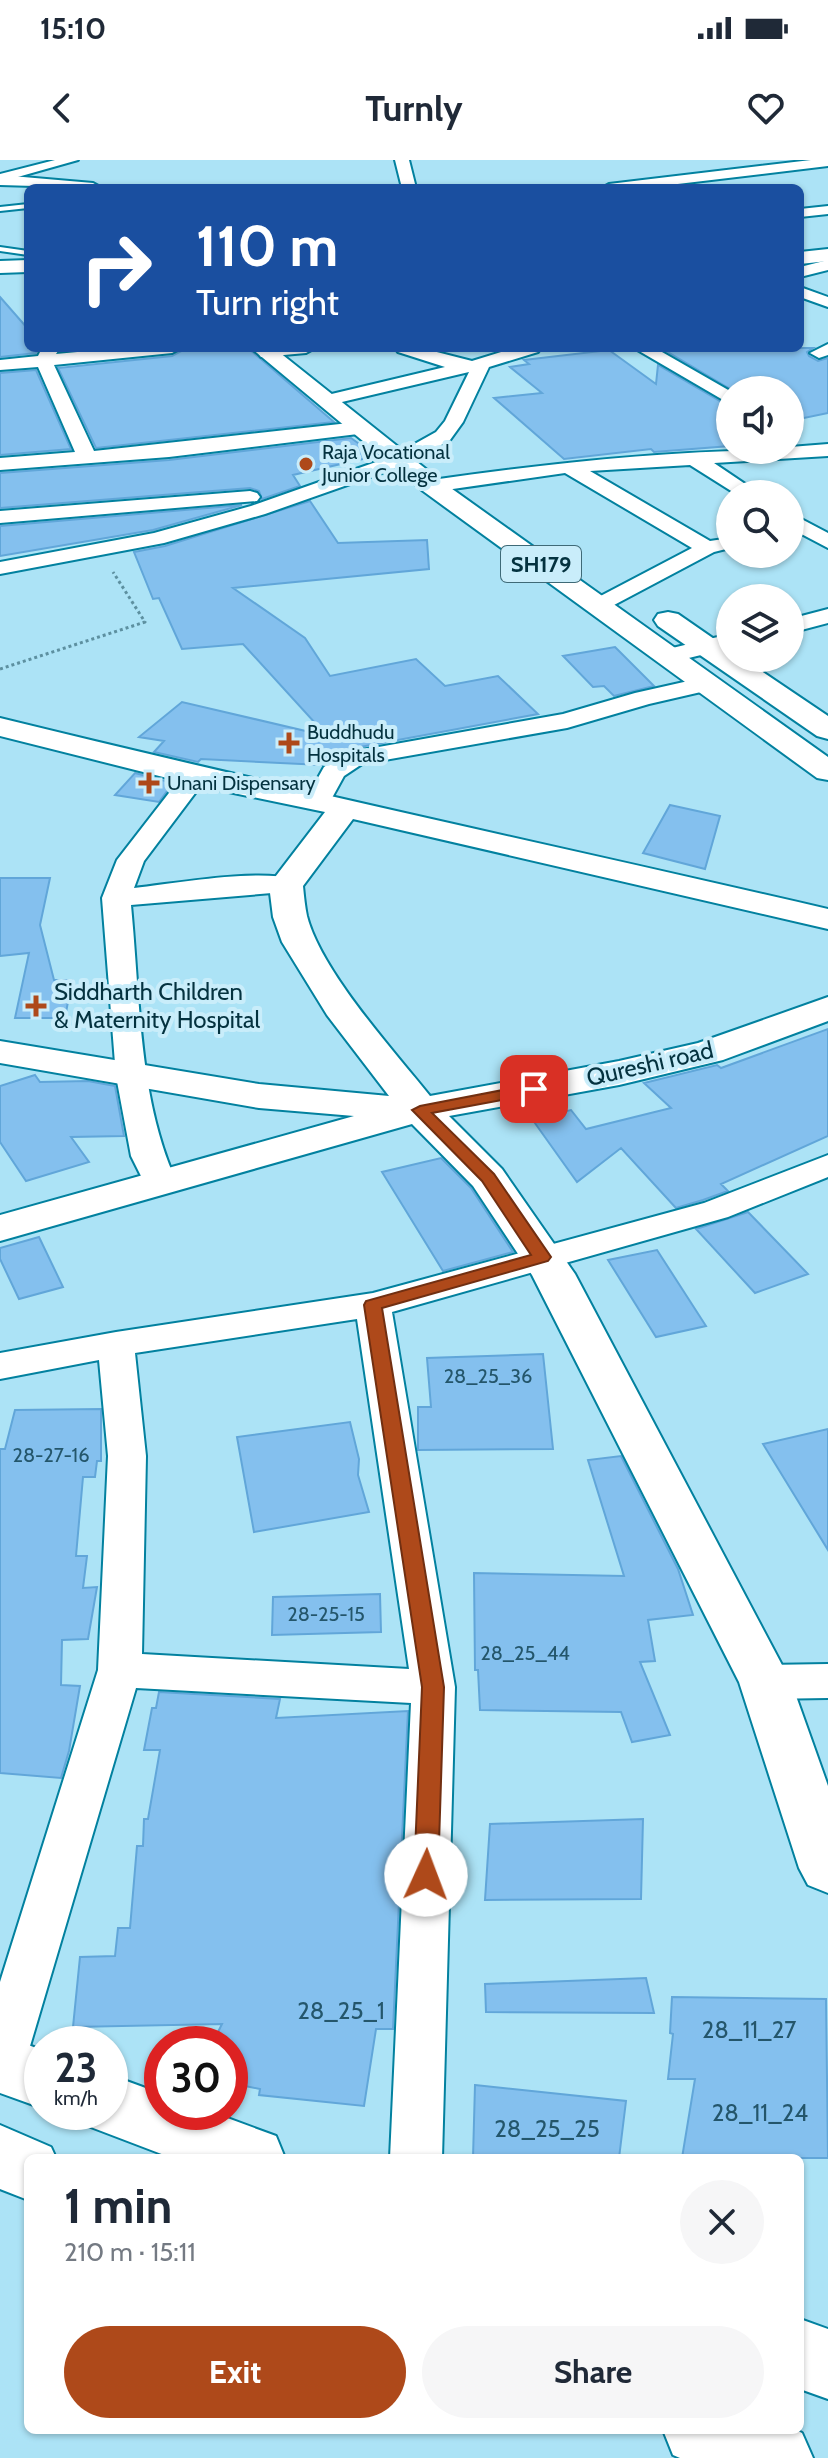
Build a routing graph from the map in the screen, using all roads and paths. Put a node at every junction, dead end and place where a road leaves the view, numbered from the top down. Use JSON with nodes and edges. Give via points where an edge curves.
{"nodes":[{"id":1,"x":71,"y":160,"type":"edge"},
{"id":2,"x":402,"y":160,"type":"edge"},
{"id":3,"x":828,"y":162,"type":"edge"},
{"id":4,"x":622,"y":172,"type":"dead end"},
{"id":5,"x":0,"y":181,"type":"edge"},
{"id":6,"x":40,"y":184,"type":"edge"},
{"id":7,"x":408,"y":184,"type":"edge"},
{"id":8,"x":646,"y":184,"type":"joint"},
{"id":9,"x":24,"y":201,"type":"edge"},
{"id":10,"x":24,"y":205,"type":"edge"},
{"id":11,"x":0,"y":209,"type":"edge"},
{"id":12,"x":828,"y":210,"type":"edge"},
{"id":13,"x":804,"y":213,"type":"edge"},
{"id":14,"x":0,"y":249,"type":"edge"},
{"id":15,"x":24,"y":252,"type":"edge"},
{"id":16,"x":828,"y":255,"type":"edge"},
{"id":17,"x":804,"y":258,"type":"edge"},
{"id":18,"x":828,"y":264,"type":"edge"},
{"id":19,"x":804,"y":265,"type":"edge"},
{"id":20,"x":24,"y":266,"type":"edge"},
{"id":21,"x":0,"y":267,"type":"edge"},
{"id":22,"x":804,"y":271,"type":"edge"},
{"id":23,"x":804,"y":293,"type":"edge"},
{"id":24,"x":828,"y":302,"type":"edge"},
{"id":25,"x":101,"y":352,"type":"edge"},
{"id":26,"x":283,"y":352,"type":"edge"},
{"id":27,"x":415,"y":352,"type":"edge"},
{"id":28,"x":520,"y":352,"type":"edge"},
{"id":29,"x":650,"y":352,"type":"edge"},
{"id":30,"x":48,"y":355,"type":"edge"},
{"id":31,"x":482,"y":364,"type":"junction"},
{"id":32,"x":0,"y":365,"type":"edge"},
{"id":33,"x":716,"y":391,"type":"edge"},
{"id":34,"x":337,"y":398,"type":"junction"},
{"id":35,"x":358,"y":428,"type":"junction"},
{"id":36,"x":804,"y":437,"type":"edge"},
{"id":37,"x":828,"y":450,"type":"edge"},
{"id":38,"x":411,"y":454,"type":"junction"},
{"id":39,"x":692,"y":458,"type":"junction"},
{"id":40,"x":88,"y":459,"type":"junction"},
{"id":41,"x":0,"y":464,"type":"edge"},
{"id":42,"x":568,"y":467,"type":"junction"},
{"id":43,"x":727,"y":480,"type":"edge"},
{"id":44,"x":469,"y":481,"type":"junction"},
{"id":45,"x":432,"y":486,"type":"junction"},
{"id":46,"x":303,"y":493,"type":"junction"},
{"id":47,"x":503,"y":506,"type":"dead end"},
{"id":48,"x":0,"y":517,"type":"edge"},
{"id":49,"x":716,"y":546,"type":"edge"},
{"id":50,"x":707,"y":548,"type":"junction"},
{"id":51,"x":100,"y":550,"type":"junction"},
{"id":52,"x":0,"y":568,"type":"edge"},
{"id":53,"x":600,"y":574,"type":"dead end"},
{"id":54,"x":626,"y":591,"type":"junction"},
{"id":55,"x":599,"y":606,"type":"junction"},
{"id":56,"x":828,"y":616,"type":"edge"},
{"id":57,"x":804,"y":622,"type":"edge"},
{"id":58,"x":716,"y":643,"type":"edge"},
{"id":59,"x":716,"y":644,"type":"edge"},
{"id":60,"x":668,"y":656,"type":"junction"},
{"id":61,"x":0,"y":669,"type":"edge"},
{"id":62,"x":754,"y":672,"type":"edge"},
{"id":63,"x":706,"y":684,"type":"junction"},
{"id":64,"x":2,"y":730,"type":"edge"},
{"id":65,"x":828,"y":730,"type":"edge"},
{"id":66,"x":828,"y":771,"type":"edge"},
{"id":67,"x":195,"y":776,"type":"junction"},
{"id":68,"x":331,"y":804,"type":"junction"},
{"id":69,"x":286,"y":885,"type":"junction"},
{"id":70,"x":116,"y":898,"type":"junction"},
{"id":71,"x":828,"y":919,"type":"edge"},
{"id":72,"x":828,"y":1008,"type":"edge"},
{"id":73,"x":0,"y":1052,"type":"edge"},
{"id":74,"x":132,"y":1076,"type":"junction"},
{"id":75,"x":420,"y":1110,"type":"junction"},
{"id":76,"x":828,"y":1165,"type":"edge"},
{"id":77,"x":160,"y":1183,"type":"junction"},
{"id":78,"x":0,"y":1228,"type":"edge"},
{"id":79,"x":542,"y":1257,"type":"junction"},
{"id":80,"x":373,"y":1305,"type":"junction"},
{"id":81,"x":116,"y":1344,"type":"junction"},
{"id":82,"x":0,"y":1366,"type":"edge"},
{"id":83,"x":120,"y":1670,"type":"junction"},
{"id":84,"x":828,"y":1681,"type":"edge"},
{"id":85,"x":765,"y":1682,"type":"junction"},
{"id":86,"x":433,"y":1687,"type":"junction"},
{"id":87,"x":828,"y":1868,"type":"edge"},
{"id":88,"x":0,"y":2064,"type":"edge"},
{"id":89,"x":24,"y":2073,"type":"edge"},
{"id":90,"x":128,"y":2112,"type":"edge"},
{"id":91,"x":242,"y":2154,"type":"edge"},
{"id":92,"x":416,"y":2154,"type":"edge"},
{"id":93,"x":0,"y":2156,"type":"edge"},
{"id":94,"x":24,"y":2167,"type":"edge"},
{"id":95,"x":804,"y":2355,"type":"edge"},
{"id":96,"x":828,"y":2364,"type":"edge"},
{"id":97,"x":709,"y":2434,"type":"edge"},
{"id":98,"x":777,"y":2458,"type":"edge"}],
"edges":[{"from":1,"to":5,"type":"street"},
{"from":2,"to":7,"type":"street"},
{"from":3,"to":8,"type":"street"},
{"from":4,"to":8,"type":"street"},
{"from":5,"to":6,"type":"street"},
{"from":5,"to":9,"type":"street"},
{"from":10,"to":11,"type":"lane"},
{"from":12,"to":13,"type":"street"},
{"from":14,"to":15,"type":"lane"},
{"from":16,"to":17,"type":"street"},
{"from":18,"to":19,"type":"street"},
{"from":18,"to":22,"type":"street"},
{"from":20,"to":21,"type":"street"},
{"from":23,"to":24,"type":"street"},
{"from":25,"to":30,"type":"street"},
{"from":26,"to":34,"type":"street","number":"SH179"},
{"from":27,"to":31,"type":"street","via":[[444,362]]},
{"from":28,"to":31,"type":"street"},
{"from":29,"to":33,"type":"street"},
{"from":30,"to":32,"type":"street"},
{"from":30,"to":40,"type":"street"},
{"from":31,"to":34,"type":"street"},
{"from":31,"to":38,"type":"street","via":[[443,436]]},
{"from":34,"to":35,"type":"street","number":"SH179"},
{"from":34,"to":38,"type":"street","number":"SH179"},
{"from":35,"to":38,"type":"street","number":"SH179"},
{"from":35,"to":40,"type":"street"},
{"from":36,"to":37,"type":"street"},
{"from":37,"to":39,"type":"street"},
{"from":38,"to":44,"type":"street","number":"SH179"},
{"from":38,"to":45,"type":"street","number":"SH179"},
{"from":38,"to":46,"type":"street"},
{"from":39,"to":42,"type":"street"},
{"from":39,"to":43,"type":"street"},
{"from":40,"to":41,"type":"street"},
{"from":42,"to":44,"type":"street"},
{"from":42,"to":50,"type":"street"},
{"from":44,"to":45,"type":"street"},
{"from":44,"to":47,"type":"street","number":"SH179"},
{"from":45,"to":55,"type":"street","number":"SH179"},
{"from":46,"to":48,"type":"street"},
{"from":46,"to":51,"type":"street","via":[[157,539]]},
{"from":49,"to":50,"type":"street"},
{"from":50,"to":54,"type":"street"},
{"from":51,"to":52,"type":"street"},
{"from":51,"to":61,"type":"path","via":[[145,622]]},
{"from":53,"to":54,"type":"street","number":"SH179"},
{"from":54,"to":55,"type":"street"},
{"from":54,"to":58,"type":"street","number":"SH179"},
{"from":55,"to":60,"type":"street","number":"SH179"},
{"from":56,"to":57,"type":"street"},
{"from":59,"to":60,"type":"street"},
{"from":60,"to":63,"type":"street","number":"SH179"},
{"from":62,"to":65,"type":"street","number":"SH179"},
{"from":63,"to":66,"type":"street","number":"SH179"},
{"from":63,"to":68,"type":"street","via":[[567,721],[354,758],[333,772]]},
{"from":64,"to":67,"type":"street"},
{"from":67,"to":68,"type":"street"},
{"from":67,"to":70,"type":"street","via":[[131,860]]},
{"from":68,"to":69,"type":"street"},
{"from":68,"to":71,"type":"street"},
{"from":69,"to":70,"type":"street"},
{"from":69,"to":75,"type":"street","via":[[300,942],[340,1007]]},
{"from":70,"to":74,"type":"street"},
{"from":72,"to":75,"type":"street","name":"Qureshi road","via":[[710,1052]]},
{"from":73,"to":74,"type":"street"},
{"from":74,"to":75,"type":"street","via":[[259,1096]]},
{"from":74,"to":77,"type":"street","via":[[148,1156]]},
{"from":75,"to":77,"type":"street"},
{"from":75,"to":79,"type":"street","via":[[488,1178]]},
{"from":76,"to":79,"type":"street","via":[[716,1210]]},
{"from":77,"to":78,"type":"street"},
{"from":79,"to":80,"type":"street"},
{"from":79,"to":85,"type":"street"},
{"from":80,"to":81,"type":"street"},
{"from":80,"to":86,"type":"street"},
{"from":81,"to":82,"type":"street"},
{"from":81,"to":83,"type":"street","via":[[127,1456]]},
{"from":83,"to":86,"type":"street"},
{"from":83,"to":88,"type":"street"},
{"from":84,"to":85,"type":"street"},
{"from":85,"to":87,"type":"street"},
{"from":86,"to":92,"type":"street"},
{"from":88,"to":89,"type":"street"},
{"from":90,"to":91,"type":"street"},
{"from":93,"to":94,"type":"street"},
{"from":95,"to":96,"type":"street"},
{"from":97,"to":98,"type":"street"}]}
